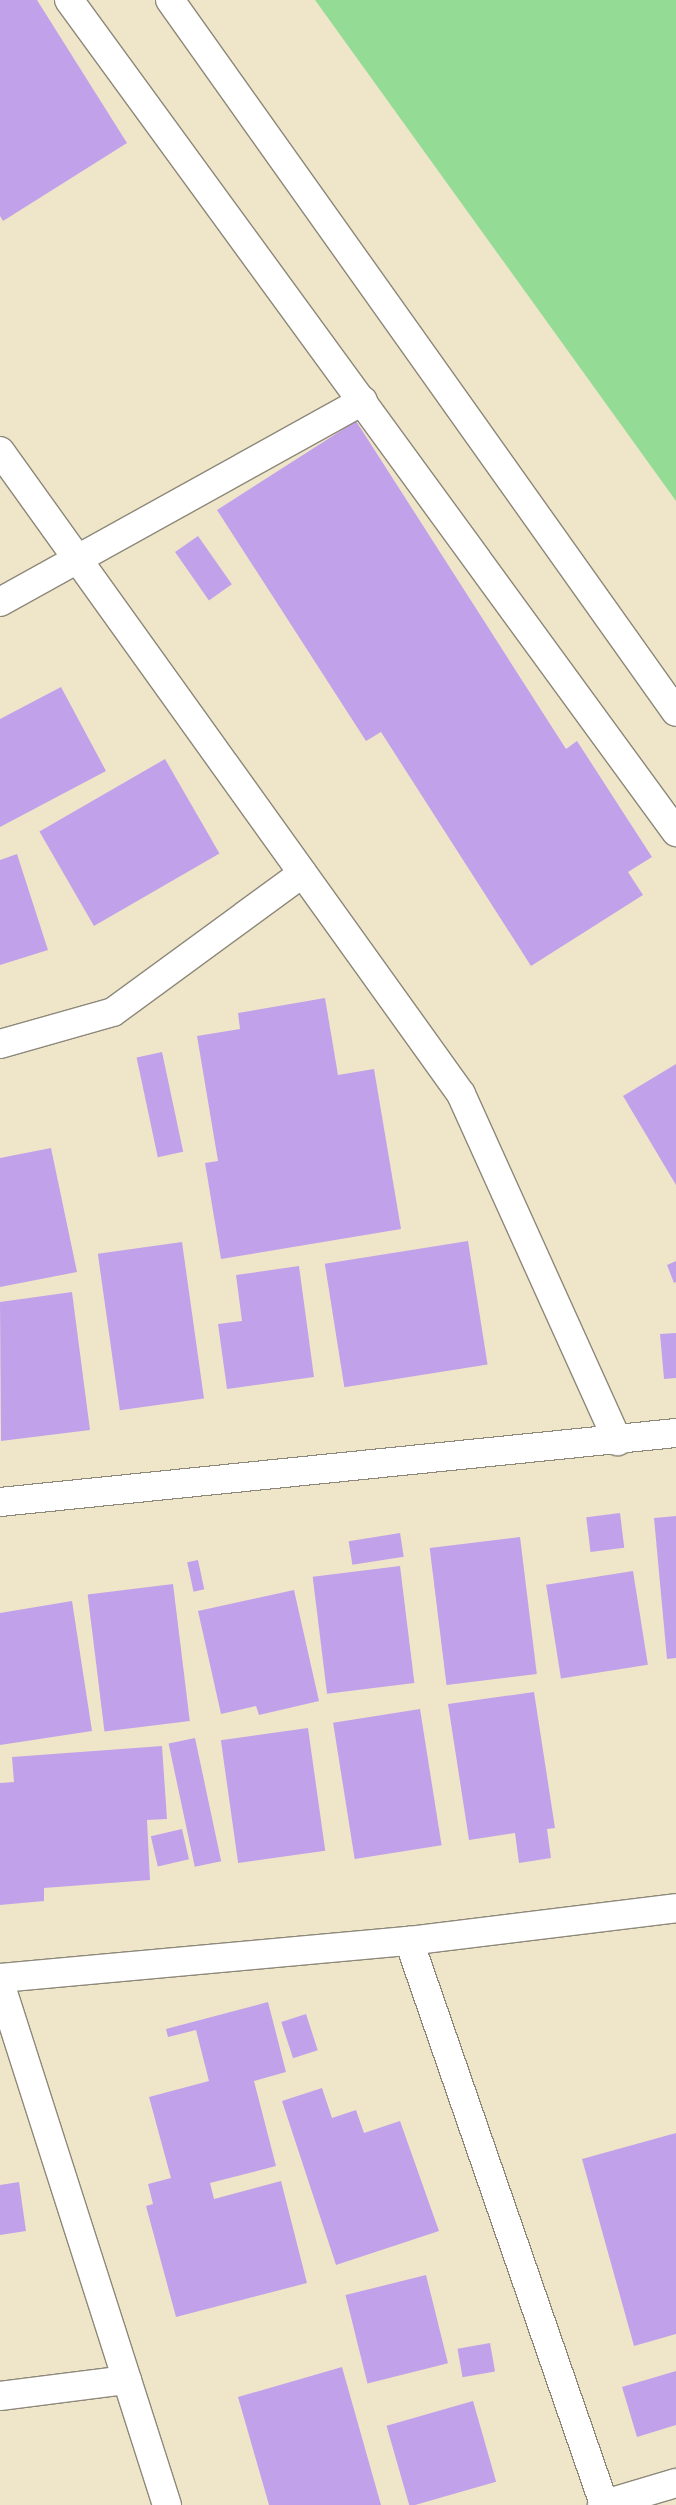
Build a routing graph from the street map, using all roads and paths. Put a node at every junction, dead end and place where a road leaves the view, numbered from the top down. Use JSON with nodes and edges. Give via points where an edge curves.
{"nodes":[{"id":1,"x":69,"y":0,"type":"edge"},
{"id":2,"x":170,"y":0,"type":"edge"},
{"id":3,"x":363,"y":401,"type":"junction"},
{"id":4,"x":0,"y":451,"type":"edge"},
{"id":5,"x":77,"y":559,"type":"junction"},
{"id":6,"x":0,"y":602,"type":"edge"},
{"id":7,"x":676,"y":712,"type":"edge"},
{"id":8,"x":676,"y":832,"type":"edge"},
{"id":9,"x":303,"y":873,"type":"junction"},
{"id":10,"x":0,"y":1044,"type":"edge"},
{"id":11,"x":676,"y":1433,"type":"edge"},
{"id":12,"x":618,"y":1441,"type":"junction"},
{"id":13,"x":0,"y":1502,"type":"edge"},
{"id":14,"x":676,"y":1908,"type":"edge"},
{"id":15,"x":409,"y":1941,"type":"junction"},
{"id":16,"x":0,"y":1978,"type":"edge"},
{"id":17,"x":0,"y":1983,"type":"edge"},
{"id":18,"x":127,"y":2380,"type":"junction"},
{"id":19,"x":0,"y":2396,"type":"edge"},
{"id":20,"x":676,"y":2482,"type":"edge"},
{"id":21,"x":167,"y":2505,"type":"edge"},
{"id":22,"x":603,"y":2505,"type":"edge"}],
"edges":[{"from":1,"to":3,"type":"street"},
{"from":2,"to":7,"type":"street"},
{"from":3,"to":5,"type":"street"},
{"from":3,"to":8,"type":"street"},
{"from":4,"to":5,"type":"street"},
{"from":5,"to":6,"type":"street"},
{"from":5,"to":9,"type":"street"},
{"from":9,"to":10,"type":"street","via":[[113,1012]]},
{"from":9,"to":12,"type":"street","via":[[461,1094]]},
{"from":11,"to":12,"type":"street"},
{"from":12,"to":13,"type":"street"},
{"from":14,"to":15,"type":"street"},
{"from":15,"to":16,"type":"street"},
{"from":15,"to":22,"type":"street"},
{"from":17,"to":18,"type":"street"},
{"from":18,"to":19,"type":"street"},
{"from":18,"to":21,"type":"street"},
{"from":20,"to":22,"type":"street"}]}
